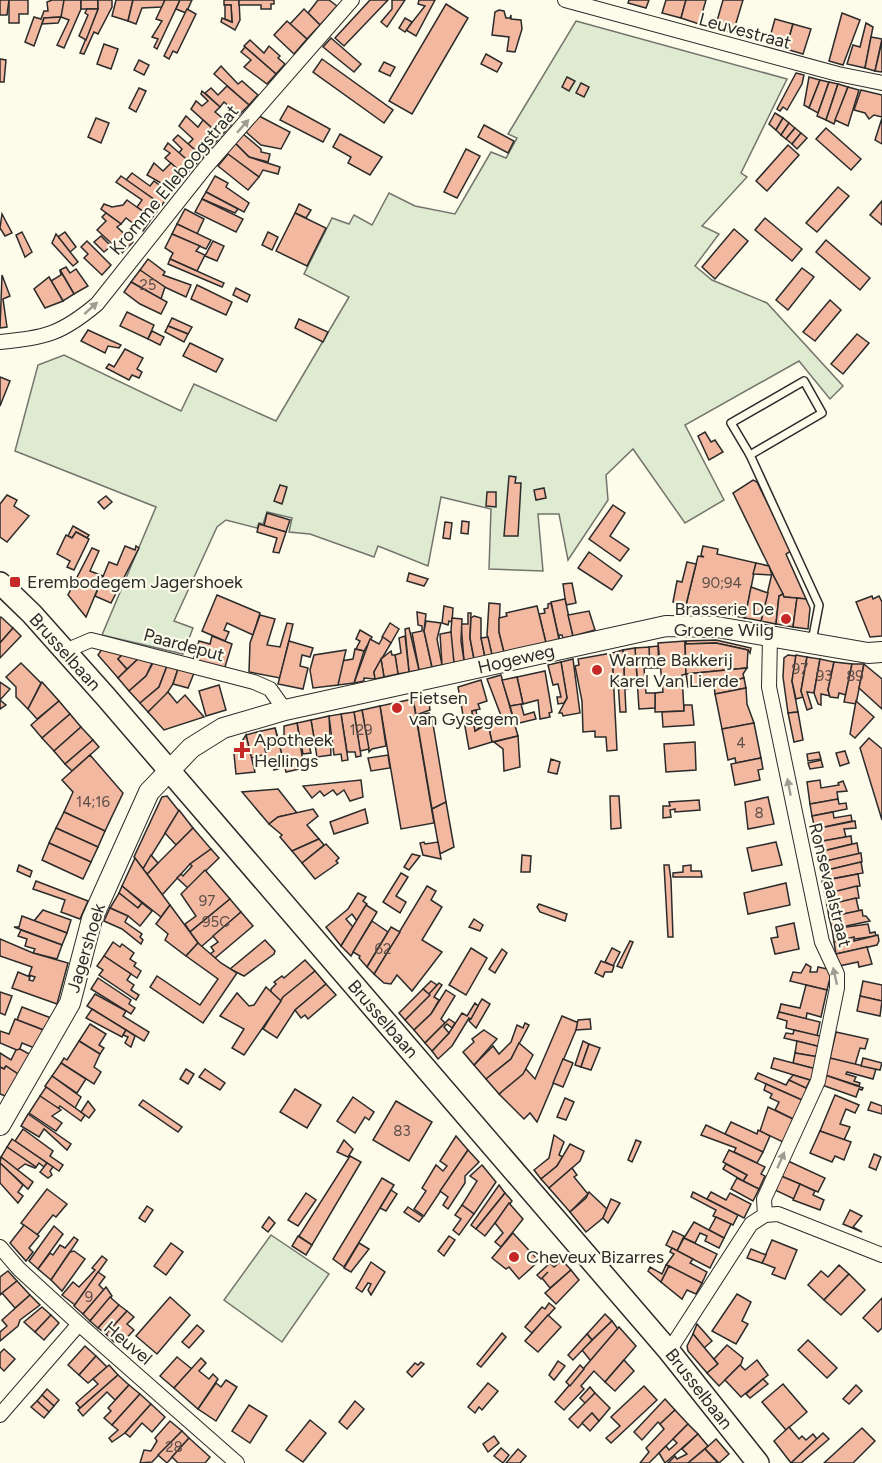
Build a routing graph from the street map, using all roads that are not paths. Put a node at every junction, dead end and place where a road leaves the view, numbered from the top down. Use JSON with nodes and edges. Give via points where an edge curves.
{"nodes":[{"id":1,"x":352,"y":0,"type":"edge"},
{"id":2,"x":565,"y":0,"type":"edge"},
{"id":3,"x":882,"y":83,"type":"edge"},
{"id":4,"x":0,"y":342,"type":"edge"},
{"id":5,"x":750,"y":455,"type":"junction"},
{"id":6,"x":0,"y":583,"type":"edge"},
{"id":7,"x":770,"y":636,"type":"junction"},
{"id":8,"x":812,"y":643,"type":"junction"},
{"id":9,"x":65,"y":651,"type":"junction"},
{"id":10,"x":882,"y":653,"type":"edge"},
{"id":11,"x":285,"y":710,"type":"junction"},
{"id":12,"x":169,"y":770,"type":"junction"},
{"id":13,"x":0,"y":1125,"type":"edge"},
{"id":14,"x":765,"y":1215,"type":"junction"},
{"id":15,"x":0,"y":1247,"type":"edge"},
{"id":16,"x":882,"y":1255,"type":"edge"},
{"id":17,"x":79,"y":1324,"type":"junction"},
{"id":18,"x":669,"y":1351,"type":"junction"},
{"id":19,"x":0,"y":1415,"type":"edge"},
{"id":20,"x":237,"y":1463,"type":"edge"},
{"id":21,"x":758,"y":1463,"type":"edge"}],
"edges":[{"from":4,"to":1,"type":"street","name":"Kromme Elleboogstraat","one_way":true,"via":[[56,333],[97,304],[205,168]]},
{"from":2,"to":3,"type":"street","name":"Leuvestraat"},
{"from":5,"to":5,"type":"lane","via":[[822,413],[804,381],[731,423]]},
{"from":5,"to":8,"type":"lane","via":[[819,605]]},
{"from":6,"to":9,"type":"main road","name":"Brusselbaan"},
{"from":7,"to":8,"type":"street","name":"Hogeweg"},
{"from":7,"to":11,"type":"street","name":"Hogeweg","via":[[717,627],[666,626]]},
{"from":14,"to":7,"type":"street","name":"Ronsevaalstraat","one_way":true,"via":[[764,1199],[818,1081],[837,988],[837,974],[822,942],[769,687]]},
{"from":8,"to":10,"type":"street","name":"Hogeweg"},
{"from":9,"to":11,"type":"street","name":"Paardeput","via":[[91,640],[254,682],[270,689]]},
{"from":9,"to":12,"type":"main road","name":"Brusselbaan"},
{"from":11,"to":12,"type":"street","name":"Hogeweg","via":[[223,728],[190,748]]},
{"from":12,"to":13,"type":"street","name":"Jagershoek","via":[[149,792],[92,919],[70,1003]]},
{"from":12,"to":18,"type":"main road","name":"Brusselbaan"},
{"from":14,"to":16,"type":"street","via":[[778,1214]]},
{"from":14,"to":18,"type":"street","via":[[751,1224]]},
{"from":15,"to":17,"type":"street","name":"Heuvel"},
{"from":17,"to":19,"type":"street"},
{"from":17,"to":20,"type":"street","name":"Heuvel"},
{"from":18,"to":21,"type":"main road","name":"Brusselbaan"}]}
